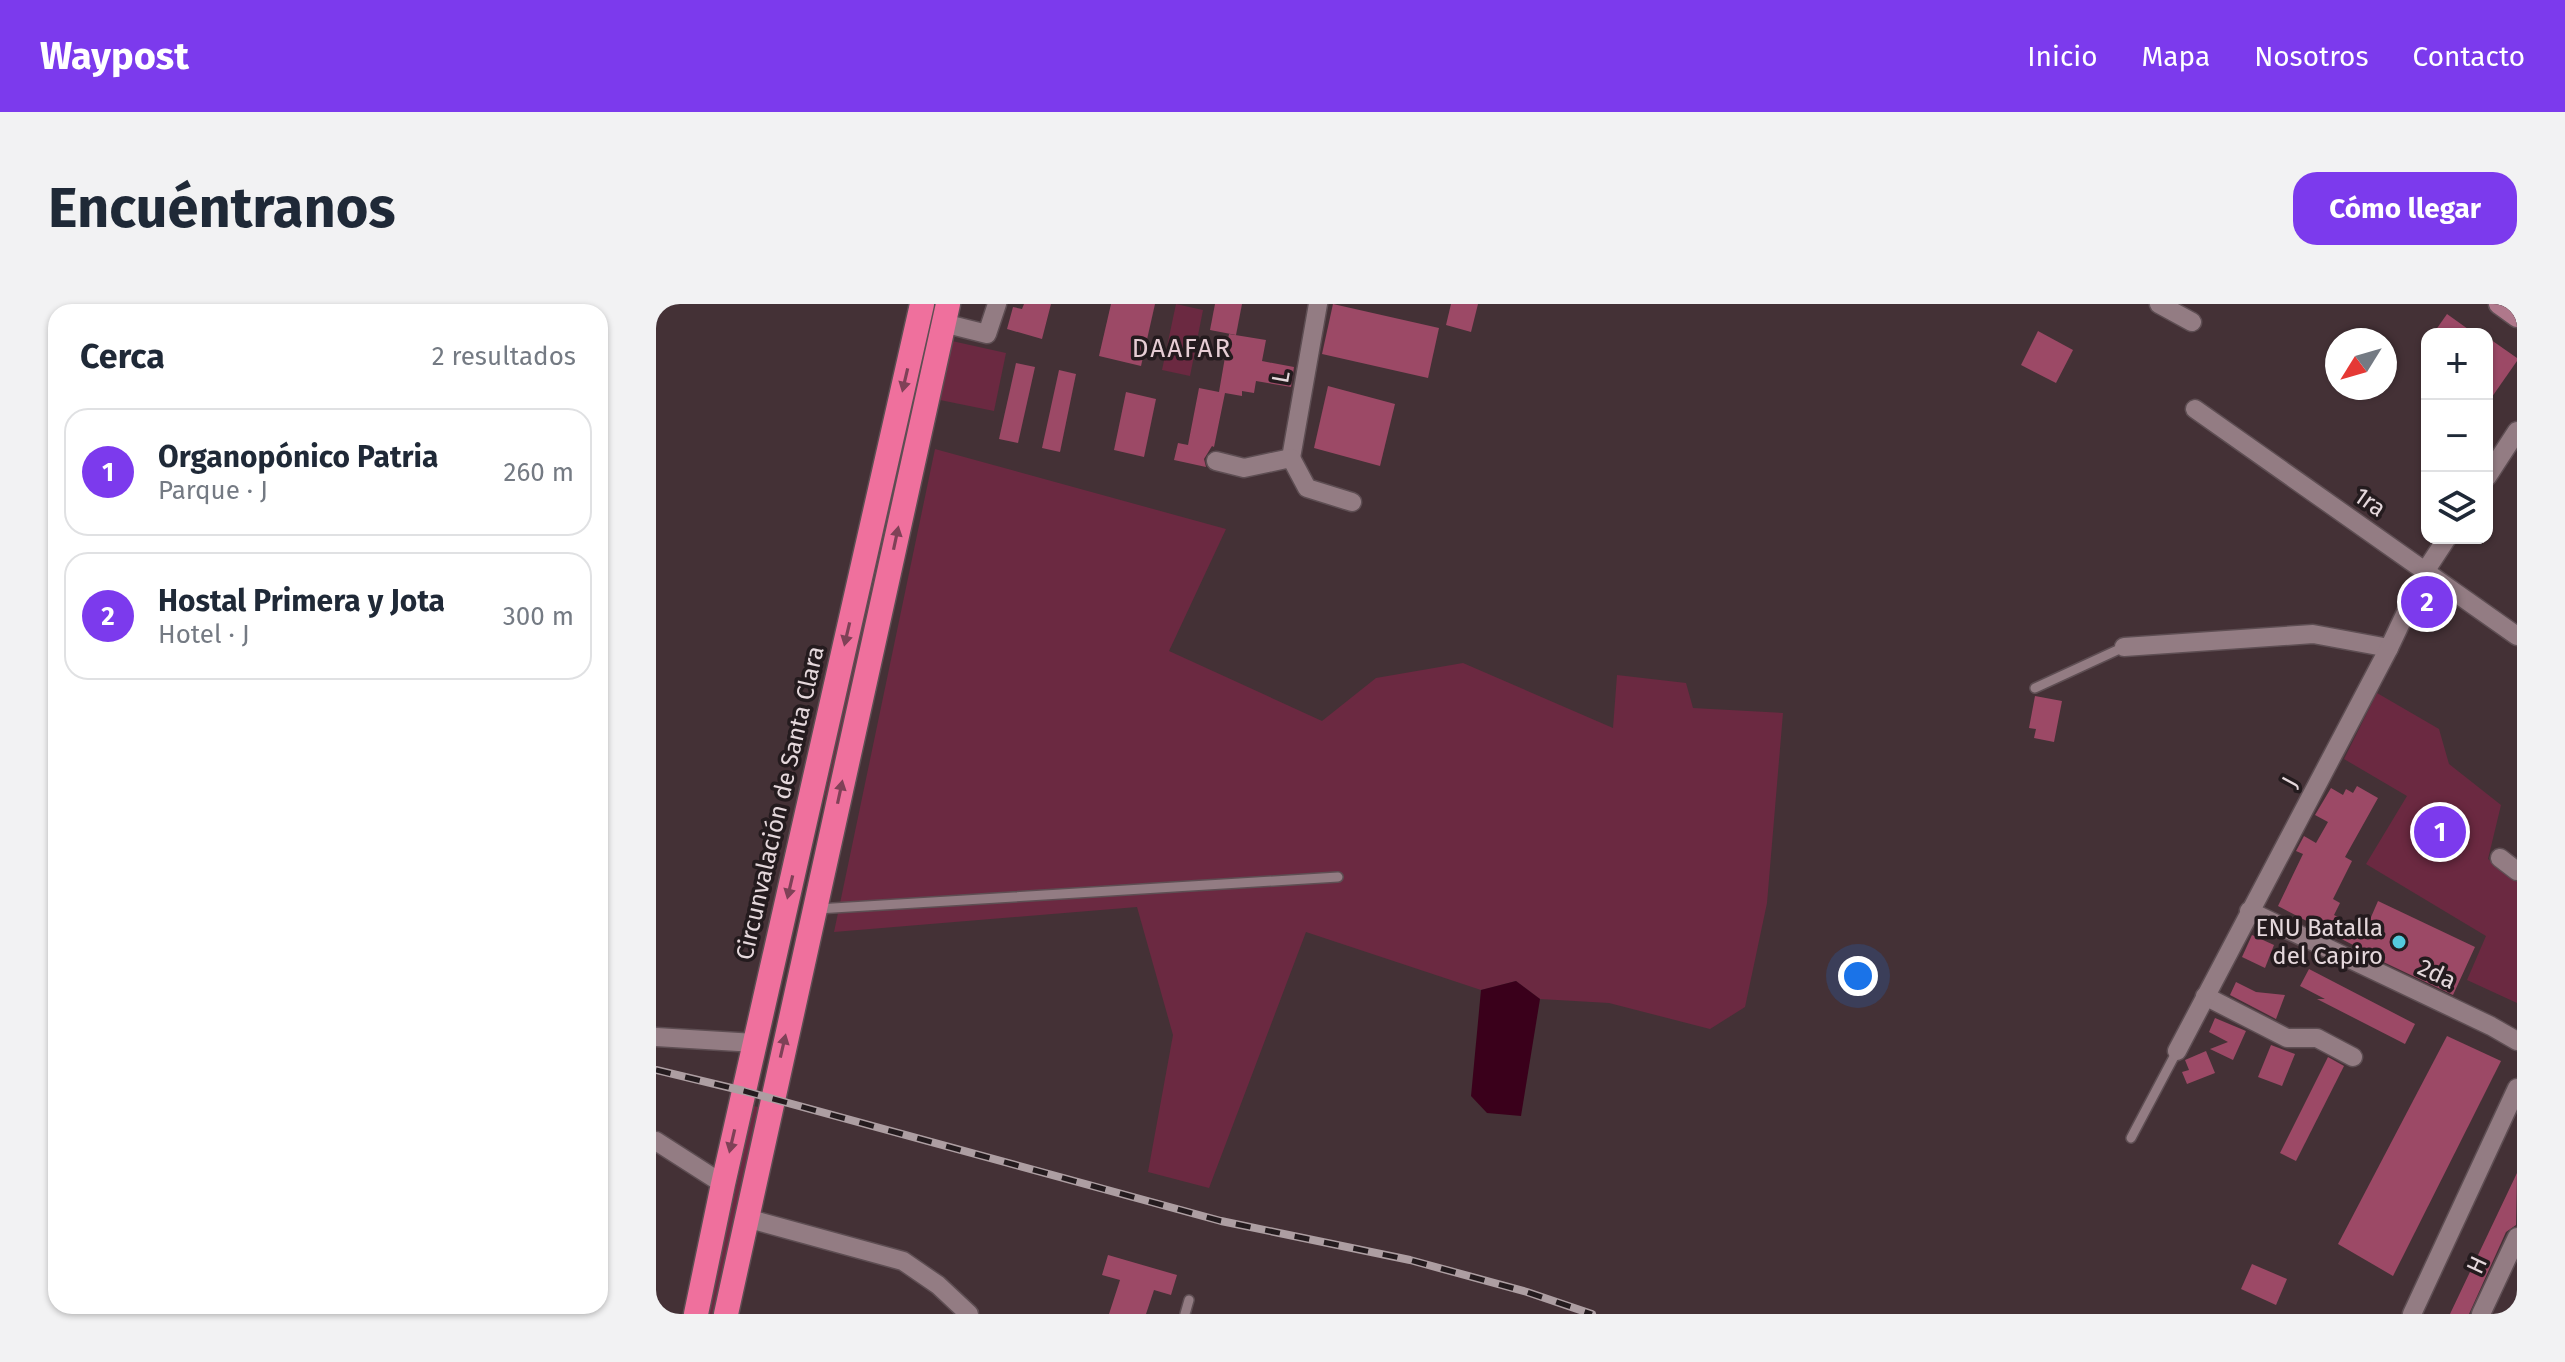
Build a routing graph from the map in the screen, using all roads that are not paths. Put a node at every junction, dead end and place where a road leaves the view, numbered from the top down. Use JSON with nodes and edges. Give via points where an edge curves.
{"nodes":[{"id":1,"x":922,"y":304,"type":"edge"},
{"id":2,"x":997,"y":304,"type":"edge"},
{"id":3,"x":1318,"y":304,"type":"edge"},
{"id":4,"x":2159,"y":304,"type":"edge"},
{"id":5,"x":2499,"y":304,"type":"edge"},
{"id":6,"x":946,"y":313,"type":"edge"},
{"id":7,"x":2517,"y":317,"type":"edge"},
{"id":8,"x":2192,"y":322,"type":"dead end"},
{"id":9,"x":2195,"y":409,"type":"dead end"},
{"id":10,"x":2517,"y":431,"type":"edge"},
{"id":11,"x":1291,"y":458,"type":"junction"},
{"id":12,"x":1216,"y":461,"type":"dead end"},
{"id":13,"x":2490,"y":472,"type":"edge"},
{"id":14,"x":1352,"y":502,"type":"dead end"},
{"id":15,"x":2443,"y":544,"type":"edge"},
{"id":16,"x":2426,"y":570,"type":"junction"},
{"id":17,"x":2517,"y":636,"type":"edge"},
{"id":18,"x":2124,"y":647,"type":"joint"},
{"id":19,"x":2389,"y":648,"type":"junction"},
{"id":20,"x":2035,"y":688,"type":"dead end"},
{"id":21,"x":2500,"y":858,"type":"dead end"},
{"id":22,"x":2517,"y":871,"type":"edge"},
{"id":23,"x":1338,"y":877,"type":"dead end"},
{"id":24,"x":814,"y":909,"type":"junction"},
{"id":25,"x":2249,"y":911,"type":"junction"},
{"id":26,"x":777,"y":944,"type":"junction"},
{"id":27,"x":804,"y":953,"type":"junction"},
{"id":28,"x":2205,"y":996,"type":"junction"},
{"id":29,"x":656,"y":1037,"type":"edge"},
{"id":30,"x":2517,"y":1041,"type":"edge"},
{"id":31,"x":755,"y":1043,"type":"junction"},
{"id":32,"x":2177,"y":1051,"type":"joint"},
{"id":33,"x":2353,"y":1057,"type":"dead end"},
{"id":34,"x":2517,"y":1088,"type":"edge"},
{"id":35,"x":2131,"y":1138,"type":"dead end"},
{"id":36,"x":656,"y":1141,"type":"edge"},
{"id":37,"x":723,"y":1184,"type":"junction"},
{"id":38,"x":746,"y":1218,"type":"junction"},
{"id":39,"x":2517,"y":1237,"type":"edge"},
{"id":40,"x":1189,"y":1300,"type":"dead end"},
{"id":41,"x":696,"y":1314,"type":"edge"},
{"id":42,"x":726,"y":1314,"type":"edge"},
{"id":43,"x":969,"y":1314,"type":"edge"},
{"id":44,"x":1185,"y":1314,"type":"edge"},
{"id":45,"x":2412,"y":1314,"type":"edge"},
{"id":46,"x":2481,"y":1314,"type":"edge"}],
"edges":[{"from":1,"to":26,"type":"highway","name":"Circunvalación de Santa Clara","one_way":true},
{"from":2,"to":6,"type":"street","via":[[987,334]]},
{"from":3,"to":11,"type":"street","name":"L"},
{"from":4,"to":8,"type":"street"},
{"from":5,"to":7,"type":"main road"},
{"from":24,"to":6,"type":"highway","one_way":true},
{"from":9,"to":16,"type":"street","name":"1ra"},
{"from":10,"to":13,"type":"street"},
{"from":11,"to":12,"type":"street","via":[[1244,468]]},
{"from":11,"to":14,"type":"street","via":[[1307,488]]},
{"from":15,"to":16,"type":"street","name":"J"},
{"from":16,"to":17,"type":"street","name":"1ra"},
{"from":16,"to":19,"type":"street","name":"J"},
{"from":18,"to":19,"type":"street","via":[[2313,634]]},
{"from":18,"to":20,"type":"lane"},
{"from":19,"to":25,"type":"street","name":"J"},
{"from":21,"to":22,"type":"street"},
{"from":23,"to":24,"type":"lane"},
{"from":24,"to":27,"type":"highway"},
{"from":25,"to":28,"type":"street","name":"J"},
{"from":25,"to":30,"type":"street","name":"2da"},
{"from":26,"to":27,"type":"highway","via":[[791,959]]},
{"from":26,"to":31,"type":"highway","name":"Circunvalación de Santa Clara"},
{"from":38,"to":27,"type":"highway","one_way":true},
{"from":28,"to":32,"type":"street","name":"J"},
{"from":28,"to":33,"type":"street","via":[[2287,1038],[2317,1038]]},
{"from":29,"to":31,"type":"street"},
{"from":31,"to":37,"type":"highway","name":"Circunvalación de Santa Clara","one_way":true},
{"from":32,"to":35,"type":"lane"},
{"from":34,"to":45,"type":"street"},
{"from":36,"to":37,"type":"street"},
{"from":37,"to":41,"type":"highway","name":"Circunvalación de Santa Clara"},
{"from":38,"to":42,"type":"highway"},
{"from":38,"to":43,"type":"street","via":[[903,1261]]},
{"from":39,"to":46,"type":"street","name":"H"},
{"from":40,"to":44,"type":"lane"}]}
